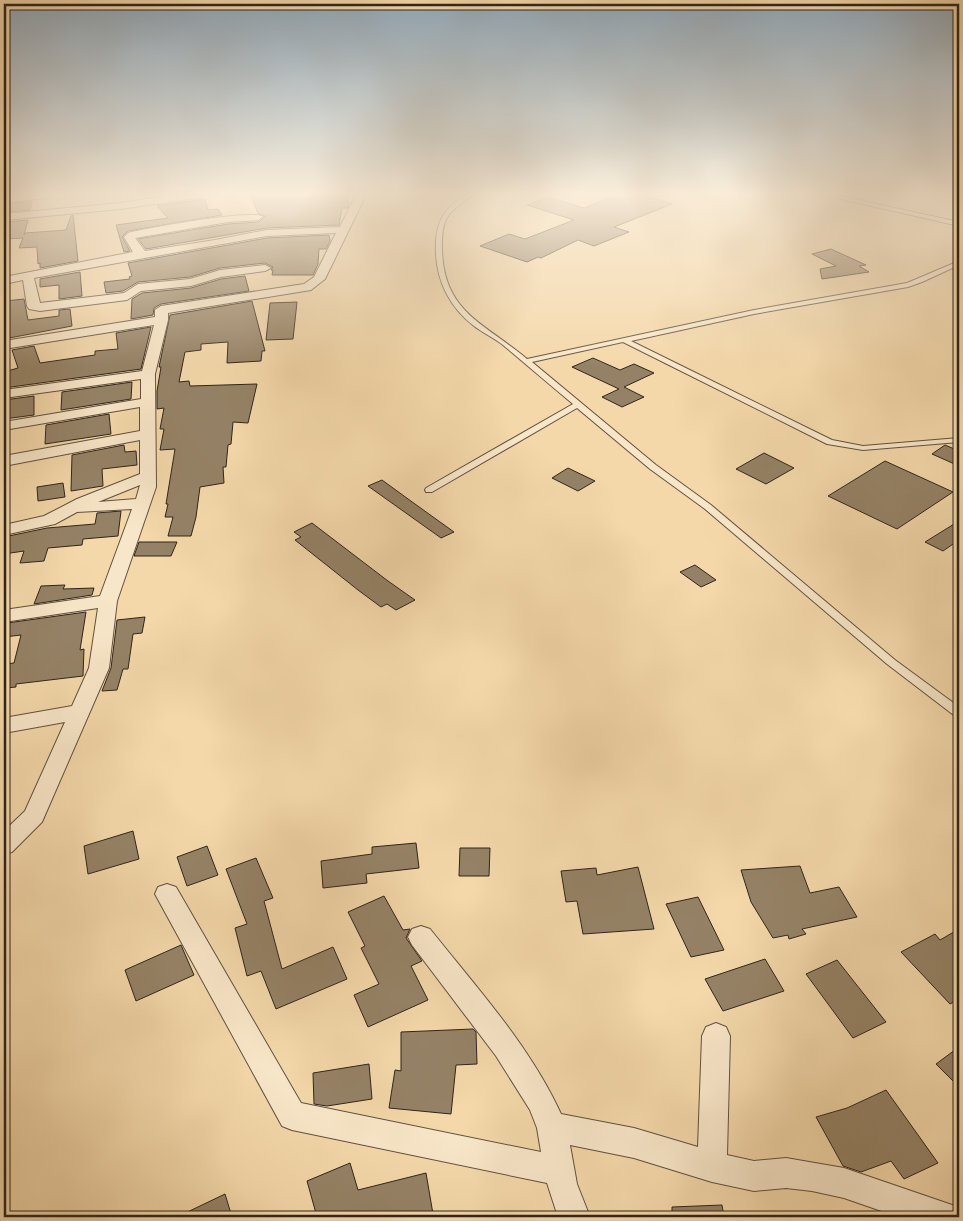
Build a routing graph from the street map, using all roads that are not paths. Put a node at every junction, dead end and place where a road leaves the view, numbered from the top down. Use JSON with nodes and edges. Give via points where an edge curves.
{"nodes":[{"id":1,"x":139,"y":252,"type":"edge"},
{"id":2,"x":157,"y":252,"type":"edge"},
{"id":3,"x":333,"y":252,"type":"edge"},
{"id":4,"x":439,"y":252,"type":"edge"},
{"id":5,"x":143,"y":255,"type":"junction"},
{"id":6,"x":959,"y":263,"type":"edge"},
{"id":7,"x":265,"y":268,"type":"dead end"},
{"id":8,"x":28,"y":275,"type":"junction"},
{"id":9,"x":4,"y":280,"type":"edge"},
{"id":10,"x":162,"y":320,"type":"junction"},
{"id":11,"x":624,"y":340,"type":"junction"},
{"id":12,"x":4,"y":345,"type":"edge"},
{"id":13,"x":527,"y":361,"type":"junction"},
{"id":14,"x":148,"y":374,"type":"junction"},
{"id":15,"x":4,"y":394,"type":"edge"},
{"id":16,"x":147,"y":402,"type":"junction"},
{"id":17,"x":578,"y":404,"type":"junction"},
{"id":18,"x":4,"y":426,"type":"edge"},
{"id":19,"x":148,"y":434,"type":"junction"},
{"id":20,"x":959,"y":440,"type":"edge"},
{"id":21,"x":4,"y":461,"type":"edge"},
{"id":22,"x":148,"y":476,"type":"junction"},
{"id":23,"x":429,"y":490,"type":"dead end"},
{"id":24,"x":143,"y":504,"type":"junction"},
{"id":25,"x":68,"y":509,"type":"junction"},
{"id":26,"x":4,"y":530,"type":"edge"},
{"id":27,"x":108,"y":601,"type":"junction"},
{"id":28,"x":4,"y":616,"type":"edge"},
{"id":29,"x":80,"y":712,"type":"junction"},
{"id":30,"x":959,"y":713,"type":"edge"},
{"id":31,"x":4,"y":725,"type":"edge"},
{"id":32,"x":4,"y":845,"type":"edge"},
{"id":33,"x":167,"y":894,"type":"dead end"},
{"id":34,"x":421,"y":937,"type":"dead end"},
{"id":35,"x":716,"y":1036,"type":"dead end"},
{"id":36,"x":552,"y":1127,"type":"junction"},
{"id":37,"x":712,"y":1166,"type":"junction"},
{"id":38,"x":560,"y":1171,"type":"junction"},
{"id":39,"x":574,"y":1217,"type":"edge"},
{"id":40,"x":944,"y":1217,"type":"edge"}],
"edges":[{"from":1,"to":5,"type":"street"},
{"from":2,"to":5,"type":"street"},
{"from":3,"to":10,"type":"street","via":[[319,279],[307,287],[161,310]]},
{"from":4,"to":13,"type":"lane","via":[[438,267],[447,293],[468,318]]},
{"from":5,"to":8,"type":"street"},
{"from":6,"to":11,"type":"lane","via":[[908,285],[754,312]]},
{"from":7,"to":8,"type":"street","via":[[138,288],[128,296],[40,307],[33,306]]},
{"from":8,"to":9,"type":"street"},
{"from":10,"to":12,"type":"street"},
{"from":10,"to":14,"type":"street"},
{"from":11,"to":13,"type":"lane"},
{"from":11,"to":20,"type":"lane","via":[[830,442],[863,448]]},
{"from":13,"to":17,"type":"lane"},
{"from":14,"to":15,"type":"street"},
{"from":14,"to":16,"type":"street"},
{"from":16,"to":18,"type":"street"},
{"from":16,"to":19,"type":"street"},
{"from":17,"to":23,"type":"lane"},
{"from":17,"to":30,"type":"lane","via":[[653,467],[708,507],[890,662]]},
{"from":19,"to":21,"type":"street"},
{"from":19,"to":22,"type":"street"},
{"from":22,"to":24,"type":"street"},
{"from":22,"to":25,"type":"street"},
{"from":24,"to":25,"type":"street"},
{"from":24,"to":27,"type":"street"},
{"from":25,"to":26,"type":"street","via":[[39,524]]},
{"from":27,"to":28,"type":"street"},
{"from":27,"to":29,"type":"street","via":[[99,668]]},
{"from":29,"to":31,"type":"street"},
{"from":29,"to":32,"type":"street","via":[[34,816]]},
{"from":33,"to":38,"type":"street","via":[[292,1116]]},
{"from":34,"to":36,"type":"street","via":[[506,1047],[540,1100]]},
{"from":35,"to":37,"type":"street"},
{"from":36,"to":37,"type":"street","via":[[634,1143]]},
{"from":36,"to":38,"type":"street"},
{"from":37,"to":40,"type":"street","via":[[754,1176],[786,1173],[812,1176],[870,1191]]},
{"from":38,"to":39,"type":"street"}]}
